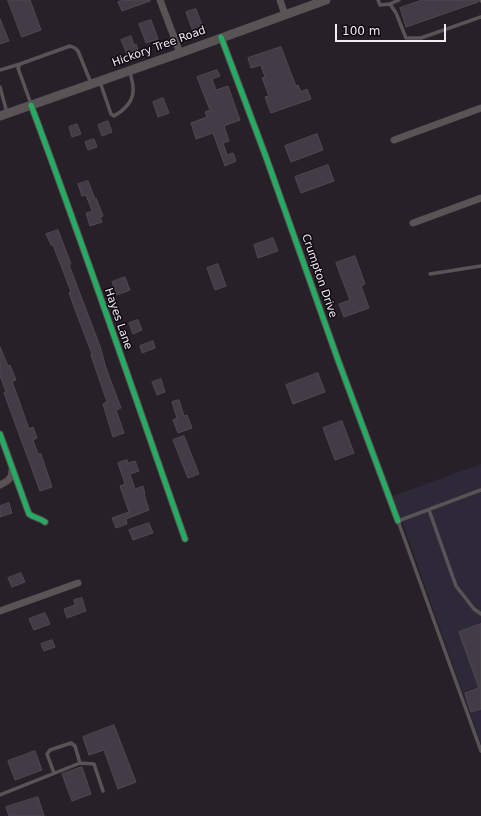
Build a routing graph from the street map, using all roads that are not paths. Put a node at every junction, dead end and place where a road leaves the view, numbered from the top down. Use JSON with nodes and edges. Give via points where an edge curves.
{"nodes":[{"id":1,"x":160,"y":0,"type":"edge"},
{"id":2,"x":280,"y":0,"type":"edge"},
{"id":3,"x":326,"y":0,"type":"edge"},
{"id":4,"x":378,"y":0,"type":"edge"},
{"id":5,"x":399,"y":0,"type":"edge"},
{"id":6,"x":390,"y":4,"type":"junction"},
{"id":7,"x":285,"y":15,"type":"junction"},
{"id":8,"x":481,"y":17,"type":"edge"},
{"id":9,"x":221,"y":37,"type":"junction"},
{"id":10,"x":180,"y":53,"type":"junction"},
{"id":11,"x":20,"y":64,"type":"junction"},
{"id":12,"x":0,"y":70,"type":"edge"},
{"id":13,"x":129,"y":71,"type":"junction"},
{"id":14,"x":95,"y":83,"type":"junction"},
{"id":15,"x":0,"y":87,"type":"edge"},
{"id":16,"x":31,"y":106,"type":"junction"},
{"id":17,"x":481,"y":108,"type":"edge"},
{"id":18,"x":4,"y":115,"type":"edge"},
{"id":19,"x":394,"y":140,"type":"dead end"},
{"id":20,"x":481,"y":198,"type":"edge"},
{"id":21,"x":413,"y":223,"type":"dead end"},
{"id":22,"x":481,"y":266,"type":"edge"},
{"id":23,"x":430,"y":274,"type":"dead end"},
{"id":24,"x":0,"y":434,"type":"edge"},
{"id":25,"x":12,"y":470,"type":"junction"},
{"id":26,"x":0,"y":485,"type":"edge"},
{"id":27,"x":481,"y":490,"type":"edge"},
{"id":28,"x":429,"y":510,"type":"junction"},
{"id":29,"x":398,"y":521,"type":"junction"},
{"id":30,"x":45,"y":522,"type":"dead end"},
{"id":31,"x":185,"y":539,"type":"dead end"},
{"id":32,"x":78,"y":583,"type":"dead end"},
{"id":33,"x":0,"y":611,"type":"edge"},
{"id":34,"x":481,"y":614,"type":"edge"},
{"id":35,"x":481,"y":751,"type":"edge"},
{"id":36,"x":80,"y":762,"type":"junction"},
{"id":37,"x":54,"y":773,"type":"junction"},
{"id":38,"x":103,"y":791,"type":"dead end"},
{"id":39,"x":0,"y":795,"type":"edge"}],
"edges":[{"from":1,"to":10,"type":"street"},
{"from":2,"to":7,"type":"street"},
{"from":3,"to":7,"type":"street","name":"Hickory Tree Road"},
{"from":4,"to":6,"type":"lane","via":[[380,5]]},
{"from":5,"to":6,"type":"lane"},
{"from":6,"to":8,"type":"lane","via":[[406,38],[421,38]]},
{"from":7,"to":9,"type":"street","name":"Hickory Tree Road"},
{"from":9,"to":10,"type":"street","name":"Hickory Tree Road"},
{"from":9,"to":29,"type":"street","name":"Crumpton Drive"},
{"from":10,"to":13,"type":"street","name":"Hickory Tree Road"},
{"from":11,"to":12,"type":"lane"},
{"from":11,"to":14,"type":"lane","via":[[70,46],[78,51]]},
{"from":11,"to":16,"type":"lane","via":[[18,68]]},
{"from":13,"to":14,"type":"street","name":"Hickory Tree Road"},
{"from":13,"to":14,"type":"lane","via":[[133,91],[131,100],[122,112],[114,116]]},
{"from":14,"to":16,"type":"street","name":"Hickory Tree Road"},
{"from":15,"to":18,"type":"lane"},
{"from":16,"to":18,"type":"street","name":"Hickory Tree Road"},
{"from":16,"to":31,"type":"street","name":"Hayes Lane","via":[[72,214]]},
{"from":17,"to":19,"type":"street"},
{"from":20,"to":21,"type":"street"},
{"from":22,"to":23,"type":"lane"},
{"from":24,"to":25,"type":"street"},
{"from":25,"to":26,"type":"street","via":[[12,477]]},
{"from":25,"to":30,"type":"street","via":[[24,497],[28,514]]},
{"from":27,"to":28,"type":"lane"},
{"from":28,"to":29,"type":"lane"},
{"from":28,"to":34,"type":"lane","via":[[456,586]]},
{"from":29,"to":35,"type":"lane"},
{"from":32,"to":33,"type":"street"},
{"from":36,"to":37,"type":"lane"},
{"from":36,"to":37,"type":"lane","via":[[75,746],[71,743],[50,750],[47,754]]},
{"from":36,"to":38,"type":"lane","via":[[94,764]]},
{"from":37,"to":39,"type":"lane"}]}
